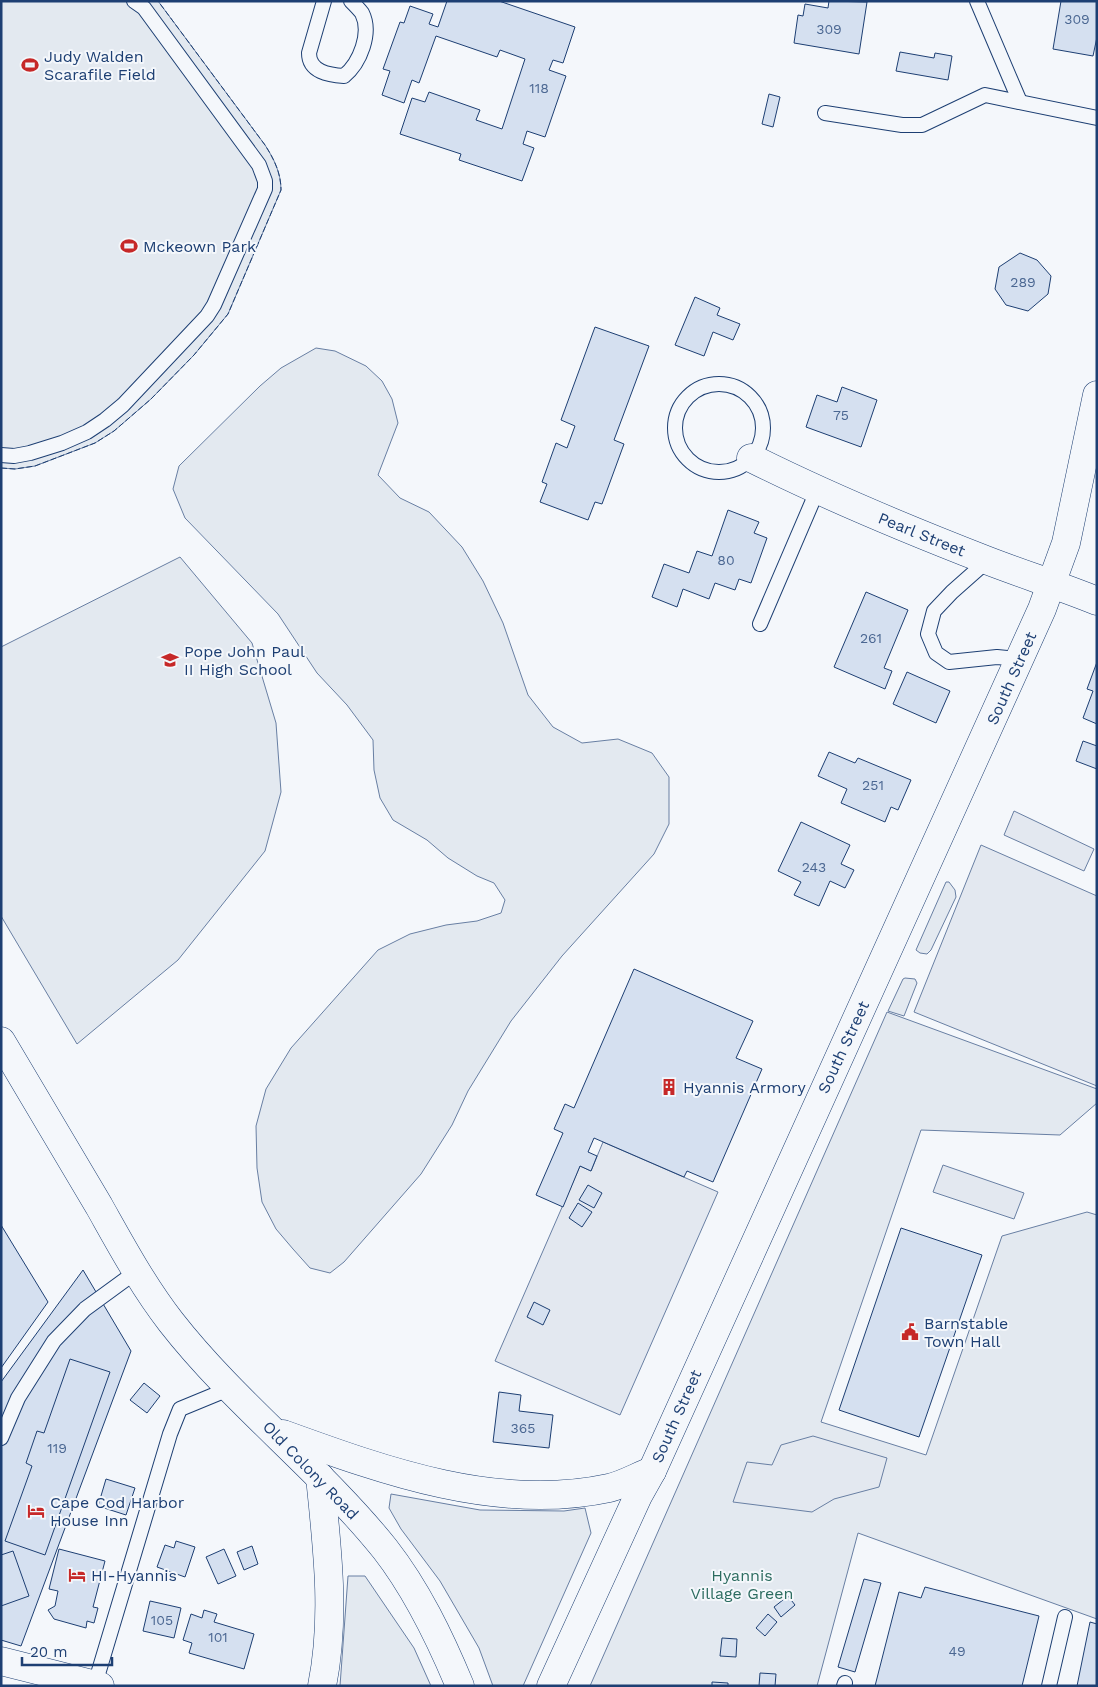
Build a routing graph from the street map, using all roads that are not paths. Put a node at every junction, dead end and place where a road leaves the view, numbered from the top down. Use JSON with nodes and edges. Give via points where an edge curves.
{"nodes":[{"id":1,"x":134,"y":1,"type":"edge"},
{"id":2,"x":324,"y":1,"type":"edge"},
{"id":3,"x":351,"y":1,"type":"edge"},
{"id":4,"x":977,"y":1,"type":"edge"},
{"id":5,"x":1020,"y":102,"type":"junction"},
{"id":6,"x":825,"y":113,"type":"dead end"},
{"id":7,"x":1097,"y":118,"type":"edge"},
{"id":8,"x":1097,"y":395,"type":"edge"},
{"id":9,"x":1,"y":455,"type":"edge"},
{"id":10,"x":751,"y":458,"type":"junction"},
{"id":11,"x":816,"y":491,"type":"junction"},
{"id":12,"x":987,"y":561,"type":"junction"},
{"id":13,"x":1052,"y":583,"type":"junction"},
{"id":14,"x":1097,"y":600,"type":"edge"},
{"id":15,"x":760,"y":624,"type":"dead end"},
{"id":16,"x":1019,"y":659,"type":"junction"},
{"id":17,"x":1,"y":1041,"type":"edge"},
{"id":18,"x":136,"y":1271,"type":"junction"},
{"id":19,"x":231,"y":1388,"type":"junction"},
{"id":20,"x":275,"y":1431,"type":"junction"},
{"id":21,"x":1,"y":1438,"type":"edge"},
{"id":22,"x":652,"y":1471,"type":"junction"},
{"id":23,"x":320,"y":1477,"type":"junction"},
{"id":24,"x":1065,"y":1617,"type":"dead end"},
{"id":25,"x":1,"y":1661,"type":"edge"},
{"id":26,"x":97,"y":1685,"type":"edge"},
{"id":27,"x":322,"y":1686,"type":"edge"},
{"id":28,"x":460,"y":1686,"type":"edge"},
{"id":29,"x":551,"y":1686,"type":"edge"},
{"id":30,"x":1049,"y":1686,"type":"edge"}],
"edges":[{"from":1,"to":9,"type":"lane","via":[[144,8],[259,164],[265,189],[207,316],[123,405],[87,432],[62,443],[30,453]]},
{"from":2,"to":3,"type":"lane","via":[[309,58],[316,69],[325,74],[344,76],[359,59],[364,40],[362,13]]},
{"from":4,"to":5,"type":"lane"},
{"from":5,"to":6,"type":"lane","via":[[985,94],[922,125]]},
{"from":5,"to":7,"type":"lane"},
{"from":8,"to":13,"type":"street","name":"South Street","via":[[1066,543]]},
{"from":10,"to":10,"type":"lane","via":[[759,447],[762,420],[758,406],[749,396],[737,388],[717,384],[697,390],[686,399],[678,412],[677,442],[695,465],[709,471],[724,472]]},
{"from":10,"to":11,"type":"street","name":"Pearl Street"},
{"from":11,"to":12,"type":"street","name":"Pearl Street"},
{"from":11,"to":15,"type":"lane"},
{"from":12,"to":13,"type":"street","name":"Pearl Street"},
{"from":12,"to":16,"type":"lane","via":[[934,611],[928,634],[936,653],[949,662],[997,657]]},
{"from":13,"to":14,"type":"street","name":"Pearl Street"},
{"from":13,"to":16,"type":"street","name":"South Street"},
{"from":16,"to":22,"type":"street","name":"South Street"},
{"from":17,"to":18,"type":"street","name":"Old Colony Road"},
{"from":18,"to":19,"type":"street","name":"Old Colony Road","via":[[170,1321]]},
{"from":18,"to":21,"type":"lane","via":[[85,1309],[54,1341],[18,1398]]},
{"from":19,"to":20,"type":"street","name":"Old Colony Road"},
{"from":19,"to":26,"type":"lane","via":[[180,1409]]},
{"from":20,"to":22,"type":"street","via":[[391,1472],[499,1492],[532,1495],[611,1488]]},
{"from":20,"to":23,"type":"street","name":"Old Colony Road"},
{"from":22,"to":29,"type":"street","name":"South Street"},
{"from":23,"to":27,"type":"street","via":[[329,1578],[329,1634]]},
{"from":23,"to":28,"type":"street","name":"Old Colony Road","via":[[354,1512],[408,1582],[430,1619]]},
{"from":24,"to":30,"type":"lane"},
{"from":25,"to":26,"type":"street"}]}
